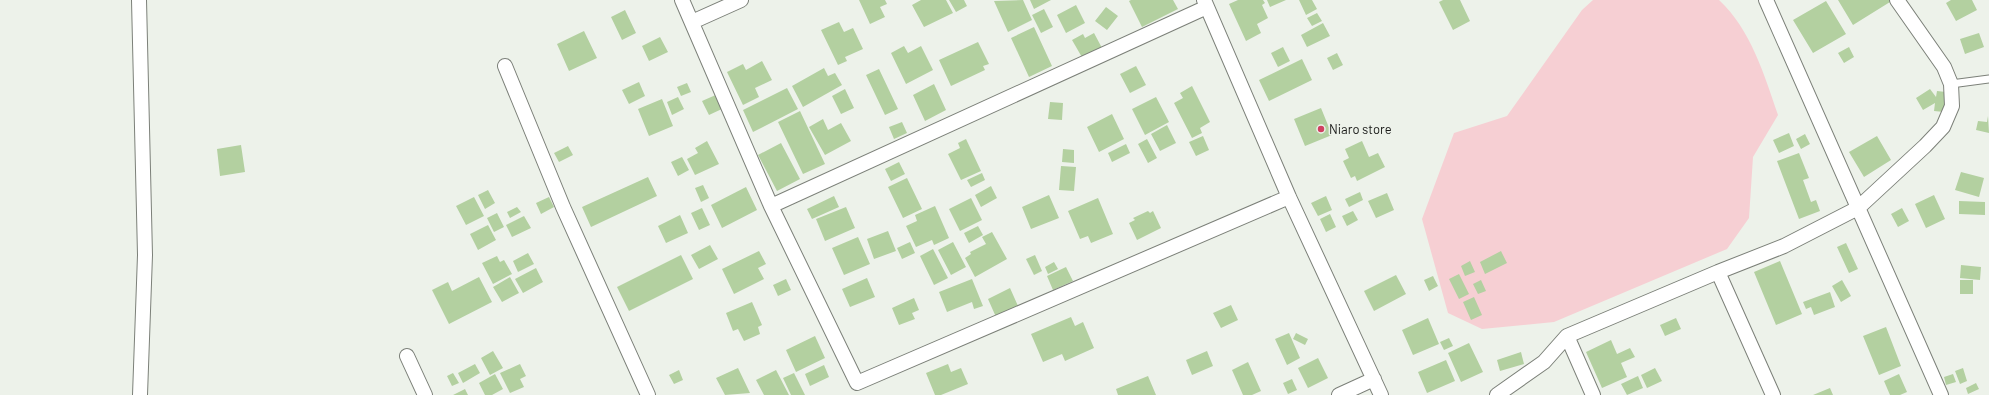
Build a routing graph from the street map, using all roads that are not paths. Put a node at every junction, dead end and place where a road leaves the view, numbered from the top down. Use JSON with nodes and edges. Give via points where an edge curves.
{"nodes":[{"id":1,"x":140,"y":0,"type":"edge"},
{"id":2,"x":682,"y":0,"type":"edge"},
{"id":3,"x":741,"y":0,"type":"edge"},
{"id":4,"x":1766,"y":0,"type":"edge"},
{"id":5,"x":1897,"y":0,"type":"edge"},
{"id":6,"x":1205,"y":4,"type":"edge"},
{"id":7,"x":692,"y":22,"type":"junction"},
{"id":8,"x":505,"y":66,"type":"dead end"},
{"id":9,"x":1989,"y":79,"type":"edge"},
{"id":10,"x":1951,"y":84,"type":"junction"},
{"id":11,"x":1289,"y":197,"type":"junction"},
{"id":12,"x":771,"y":206,"type":"junction"},
{"id":13,"x":1858,"y":208,"type":"junction"},
{"id":14,"x":1718,"y":272,"type":"junction"},
{"id":15,"x":1567,"y":336,"type":"junction"},
{"id":16,"x":407,"y":356,"type":"dead end"},
{"id":17,"x":1374,"y":379,"type":"junction"},
{"id":18,"x":140,"y":395,"type":"edge"},
{"id":19,"x":425,"y":395,"type":"edge"},
{"id":20,"x":648,"y":395,"type":"edge"},
{"id":21,"x":1339,"y":395,"type":"edge"},
{"id":22,"x":1381,"y":395,"type":"edge"},
{"id":23,"x":1497,"y":395,"type":"edge"},
{"id":24,"x":1593,"y":395,"type":"edge"},
{"id":25,"x":1773,"y":395,"type":"edge"},
{"id":26,"x":1941,"y":395,"type":"edge"}],
"edges":[{"from":1,"to":18,"type":"street","via":[[145,255]]},
{"from":2,"to":7,"type":"street"},
{"from":3,"to":7,"type":"street"},
{"from":4,"to":13,"type":"street"},
{"from":5,"to":10,"type":"street","via":[[1944,67]]},
{"from":6,"to":11,"type":"street"},
{"from":6,"to":12,"type":"street"},
{"from":7,"to":12,"type":"street"},
{"from":8,"to":20,"type":"street","via":[[563,207]]},
{"from":9,"to":10,"type":"lane"},
{"from":10,"to":13,"type":"street","via":[[1952,106],[1943,127]]},
{"from":11,"to":12,"type":"street","via":[[857,383]]},
{"from":11,"to":17,"type":"street"},
{"from":13,"to":14,"type":"street","via":[[1784,246]]},
{"from":13,"to":26,"type":"street"},
{"from":14,"to":15,"type":"street"},
{"from":14,"to":25,"type":"street"},
{"from":15,"to":23,"type":"street","via":[[1544,362]]},
{"from":15,"to":24,"type":"street"},
{"from":16,"to":19,"type":"street"},
{"from":17,"to":21,"type":"street"},
{"from":17,"to":22,"type":"street"}]}
